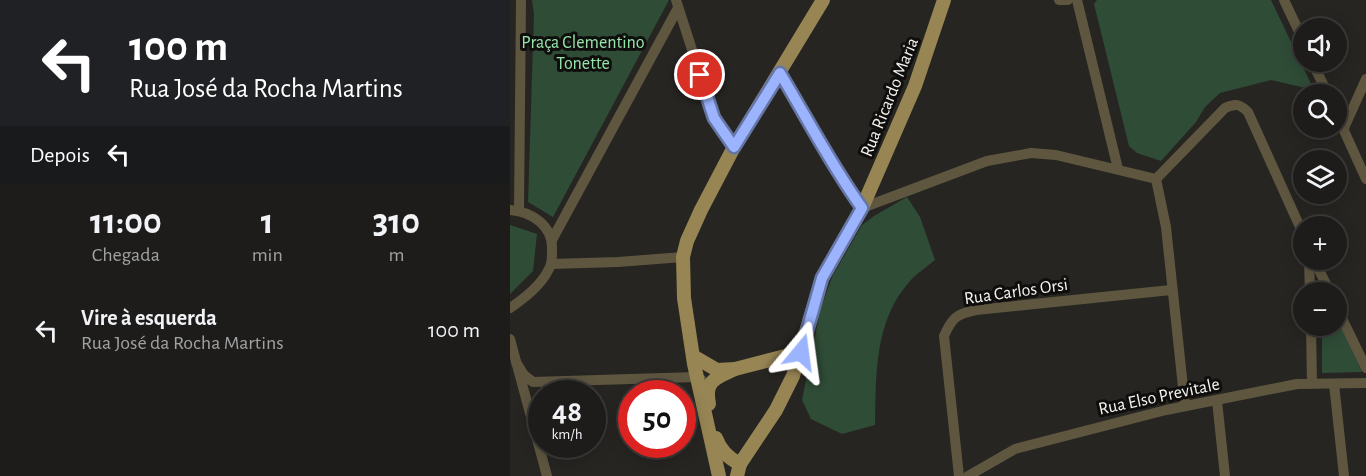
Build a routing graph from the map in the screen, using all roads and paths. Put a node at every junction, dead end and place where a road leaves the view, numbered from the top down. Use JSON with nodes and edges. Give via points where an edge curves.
{"nodes":[{"id":1,"x":521,"y":0,"type":"edge"},
{"id":2,"x":823,"y":0,"type":"edge"},
{"id":3,"x":944,"y":0,"type":"edge"},
{"id":4,"x":1059,"y":0,"type":"edge"},
{"id":5,"x":1068,"y":0,"type":"edge"},
{"id":6,"x":1077,"y":0,"type":"edge"},
{"id":7,"x":1284,"y":0,"type":"edge"},
{"id":8,"x":677,"y":4,"type":"edge"},
{"id":9,"x":1293,"y":19,"type":"edge"},
{"id":10,"x":780,"y":73,"type":"junction"},
{"id":11,"x":1366,"y":79,"type":"edge"},
{"id":12,"x":1347,"y":121,"type":"edge"},
{"id":13,"x":1347,"y":135,"type":"edge"},
{"id":14,"x":734,"y":147,"type":"junction"},
{"id":15,"x":1118,"y":169,"type":"junction"},
{"id":16,"x":1156,"y":179,"type":"junction"},
{"id":17,"x":1366,"y":179,"type":"edge"},
{"id":18,"x":862,"y":208,"type":"junction"},
{"id":19,"x":514,"y":210,"type":"edge"},
{"id":20,"x":1295,"y":216,"type":"edge"},
{"id":21,"x":552,"y":240,"type":"junction"},
{"id":22,"x":683,"y":257,"type":"junction"},
{"id":23,"x":551,"y":264,"type":"junction"},
{"id":24,"x":1172,"y":290,"type":"junction"},
{"id":25,"x":510,"y":308,"type":"edge"},
{"id":26,"x":1347,"y":329,"type":"edge"},
{"id":27,"x":1311,"y":336,"type":"edge"},
{"id":28,"x":510,"y":339,"type":"edge"},
{"id":29,"x":801,"y":352,"type":"junction"},
{"id":30,"x":693,"y":356,"type":"junction"},
{"id":31,"x":516,"y":362,"type":"junction"},
{"id":32,"x":1366,"y":368,"type":"edge"},
{"id":33,"x":735,"y":369,"type":"junction"},
{"id":34,"x":696,"y":377,"type":"junction"},
{"id":35,"x":711,"y":382,"type":"junction"},
{"id":36,"x":1312,"y":382,"type":"junction"},
{"id":37,"x":1366,"y":382,"type":"edge"},
{"id":38,"x":1334,"y":384,"type":"junction"},
{"id":39,"x":1217,"y":401,"type":"junction"},
{"id":40,"x":1185,"y":406,"type":"junction"},
{"id":41,"x":738,"y":470,"type":"edge"},
{"id":42,"x":722,"y":475,"type":"edge"},
{"id":43,"x":547,"y":476,"type":"edge"},
{"id":44,"x":959,"y":476,"type":"edge"},
{"id":45,"x":968,"y":476,"type":"edge"},
{"id":46,"x":1225,"y":476,"type":"edge"},
{"id":47,"x":1344,"y":476,"type":"edge"}],
"edges":[{"from":1,"to":19,"type":"street"},
{"from":2,"to":10,"type":"main road"},
{"from":3,"to":18,"type":"main road","name":"Rua Ricardo Maria","via":[[915,86]]},
{"from":4,"to":5,"type":"street"},
{"from":6,"to":15,"type":"street"},
{"from":7,"to":9,"type":"street"},
{"from":8,"to":14,"type":"street","via":[[714,118]]},
{"from":8,"to":21,"type":"street"},
{"from":10,"to":14,"type":"main road"},
{"from":10,"to":18,"type":"street"},
{"from":11,"to":12,"type":"street"},
{"from":13,"to":17,"type":"street"},
{"from":14,"to":22,"type":"main road","via":[[701,210]]},
{"from":15,"to":16,"type":"street"},
{"from":15,"to":18,"type":"street","via":[[1056,155],[1012,155],[987,160]]},
{"from":16,"to":20,"type":"street","via":[[1225,108],[1241,105],[1248,112]]},
{"from":16,"to":24,"type":"street","via":[[1166,227]]},
{"from":18,"to":29,"type":"main road","name":"Rua Ricardo Maria","via":[[822,278]]},
{"from":19,"to":21,"type":"street","via":[[536,218]]},
{"from":21,"to":23,"type":"street"},
{"from":22,"to":23,"type":"street"},
{"from":22,"to":30,"type":"main road","via":[[684,298]]},
{"from":23,"to":25,"type":"street","via":[[523,300]]},
{"from":24,"to":40,"type":"street"},
{"from":24,"to":44,"type":"street","name":"Rua Carlos Orsi","via":[[976,310],[951,321],[944,336]]},
{"from":26,"to":32,"type":"street"},
{"from":27,"to":36,"type":"street"},
{"from":28,"to":31,"type":"street"},
{"from":29,"to":33,"type":"main road"},
{"from":29,"to":41,"type":"main road","name":"Rua Ricardo Maria","via":[[776,410]]},
{"from":30,"to":33,"type":"main road","via":[[717,370]]},
{"from":30,"to":34,"type":"main road"},
{"from":31,"to":34,"type":"street","via":[[533,382]]},
{"from":31,"to":43,"type":"street"},
{"from":33,"to":35,"type":"main road"},
{"from":34,"to":35,"type":"street"},
{"from":34,"to":42,"type":"main road"},
{"from":35,"to":41,"type":"main road","via":[[707,394],[717,441]]},
{"from":36,"to":38,"type":"street","name":"Rua Elso Previtale"},
{"from":36,"to":39,"type":"street","name":"Rua Elso Previtale"},
{"from":37,"to":38,"type":"street","name":"Rua Elso Previtale"},
{"from":38,"to":47,"type":"street"},
{"from":39,"to":40,"type":"street","name":"Rua Elso Previtale"},
{"from":39,"to":46,"type":"street"},
{"from":40,"to":45,"type":"street","name":"Rua Elso Previtale","via":[[1015,448]]}]}
